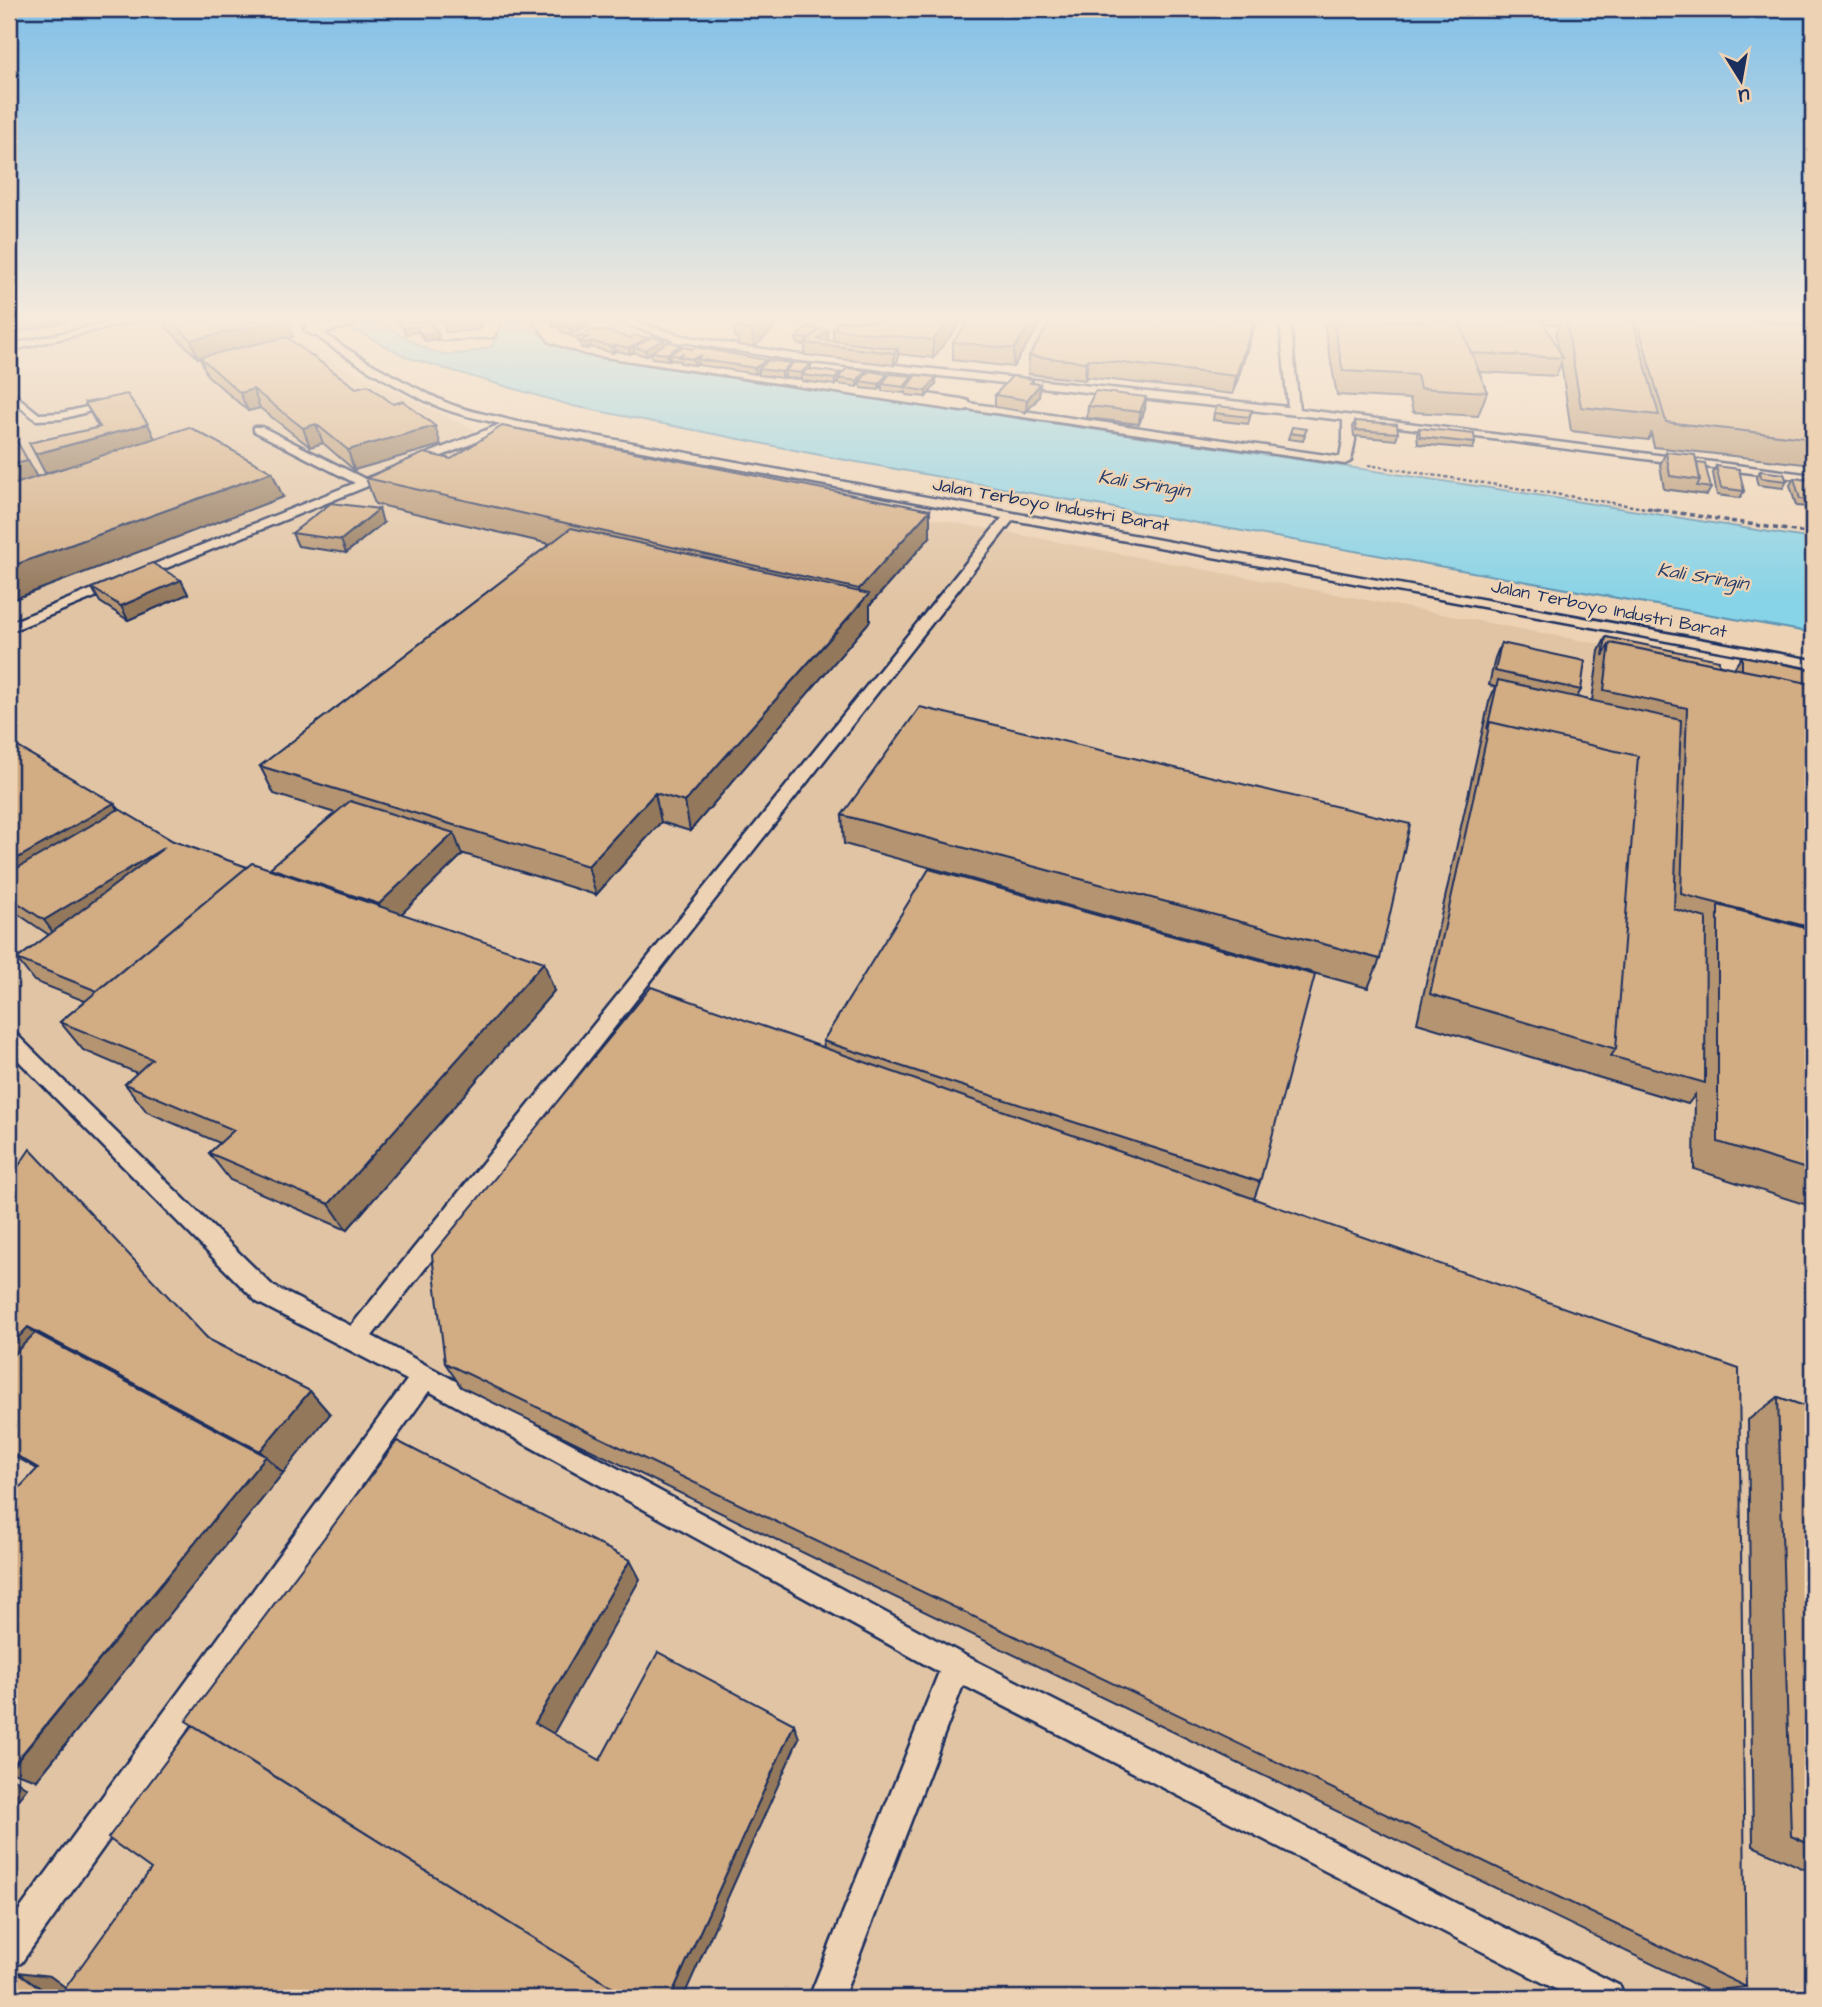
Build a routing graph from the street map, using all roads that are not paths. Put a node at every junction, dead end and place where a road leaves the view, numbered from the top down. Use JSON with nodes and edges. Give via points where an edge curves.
{"nodes":[{"id":1,"x":33,"y":415,"type":"edge"},
{"id":2,"x":67,"y":415,"type":"edge"},
{"id":3,"x":476,"y":415,"type":"edge"},
{"id":4,"x":1027,"y":415,"type":"edge"},
{"id":5,"x":1327,"y":415,"type":"edge"},
{"id":6,"x":1348,"y":417,"type":"junction"},
{"id":7,"x":512,"y":425,"type":"junction"},
{"id":8,"x":258,"y":429,"type":"dead end"},
{"id":9,"x":1813,"y":478,"type":"edge"},
{"id":10,"x":365,"y":484,"type":"junction"},
{"id":11,"x":1011,"y":515,"type":"junction"},
{"id":12,"x":9,"y":628,"type":"edge"},
{"id":13,"x":1813,"y":664,"type":"edge"},
{"id":14,"x":9,"y":1039,"type":"edge"},
{"id":15,"x":354,"y":1340,"type":"junction"},
{"id":16,"x":425,"y":1376,"type":"junction"},
{"id":17,"x":956,"y":1666,"type":"junction"},
{"id":18,"x":9,"y":1951,"type":"edge"},
{"id":19,"x":826,"y":1998,"type":"edge"},
{"id":20,"x":1608,"y":1998,"type":"edge"}],
"edges":[{"from":1,"to":2,"type":"lane"},
{"from":3,"to":7,"type":"lane","name":"Jalan Terboyo Industri Barat"},
{"from":4,"to":6,"type":"lane","via":[[1345,461]]},
{"from":5,"to":6,"type":"lane"},
{"from":6,"to":9,"type":"lane"},
{"from":7,"to":10,"type":"lane"},
{"from":7,"to":11,"type":"lane","name":"Jalan Terboyo Industri Barat"},
{"from":8,"to":10,"type":"lane"},
{"from":10,"to":12,"type":"lane"},
{"from":11,"to":13,"type":"lane","name":"Jalan Terboyo Industri Barat"},
{"from":11,"to":15,"type":"lane"},
{"from":14,"to":15,"type":"lane","via":[[265,1294]]},
{"from":15,"to":16,"type":"lane"},
{"from":16,"to":17,"type":"lane"},
{"from":16,"to":18,"type":"lane"},
{"from":17,"to":19,"type":"lane"},
{"from":17,"to":20,"type":"lane"}]}
